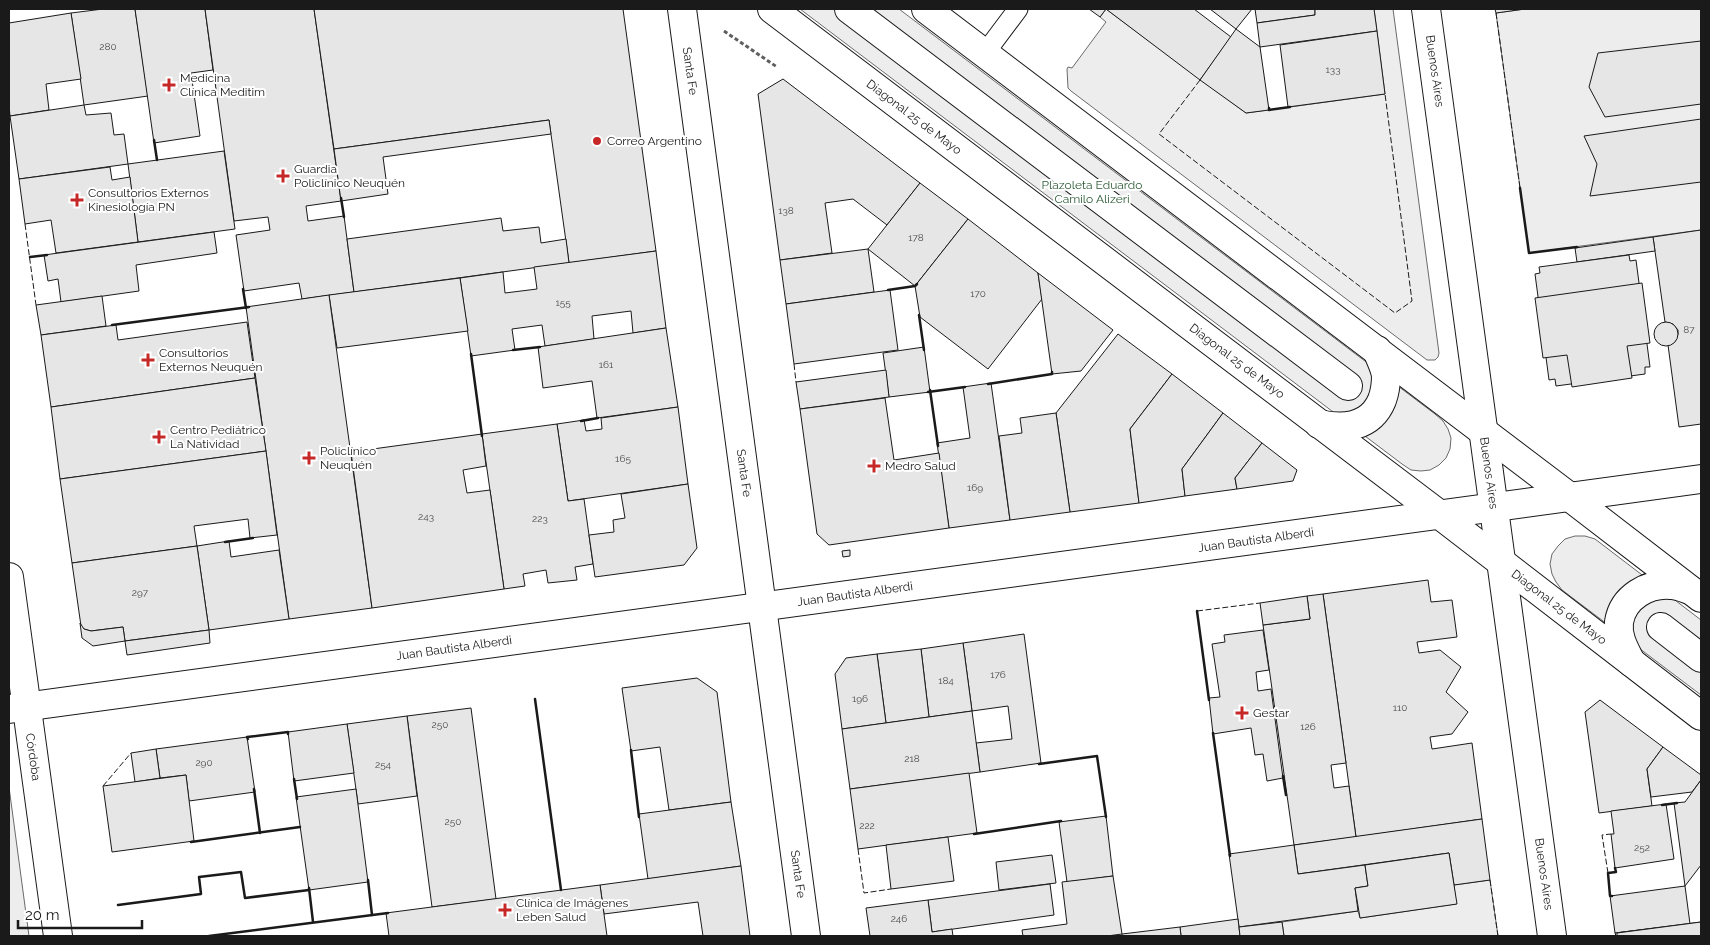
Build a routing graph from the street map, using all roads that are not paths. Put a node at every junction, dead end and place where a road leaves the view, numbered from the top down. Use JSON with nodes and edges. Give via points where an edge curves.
{"nodes":[{"id":1,"x":682,"y":9,"type":"edge"},
{"id":2,"x":772,"y":9,"type":"edge"},
{"id":3,"x":796,"y":9,"type":"edge"},
{"id":4,"x":850,"y":9,"type":"edge"},
{"id":5,"x":926,"y":9,"type":"edge"},
{"id":6,"x":1018,"y":9,"type":"edge"},
{"id":7,"x":1426,"y":9,"type":"edge"},
{"id":8,"x":805,"y":34,"type":"junction"},
{"id":9,"x":985,"y":54,"type":"junction"},
{"id":10,"x":1377,"y":350,"type":"junction"},
{"id":11,"x":1348,"y":386,"type":"dead end"},
{"id":12,"x":1319,"y":424,"type":"junction"},
{"id":13,"x":1484,"y":431,"type":"junction"},
{"id":14,"x":1701,"y":479,"type":"edge"},
{"id":15,"x":1572,"y":498,"type":"junction"},
{"id":16,"x":1494,"y":507,"type":"junction"},
{"id":17,"x":1440,"y":515,"type":"junction"},
{"id":18,"x":1501,"y":563,"type":"junction"},
{"id":19,"x":9,"y":578,"type":"edge"},
{"id":20,"x":1696,"y":594,"type":"edge"},
{"id":21,"x":762,"y":606,"type":"junction"},
{"id":22,"x":1660,"y":627,"type":"dead end"},
{"id":23,"x":1701,"y":658,"type":"edge"},
{"id":24,"x":1631,"y":662,"type":"junction"},
{"id":25,"x":17,"y":708,"type":"edge"},
{"id":26,"x":1701,"y":716,"type":"edge"},
{"id":27,"x":58,"y":936,"type":"edge"},
{"id":28,"x":806,"y":936,"type":"edge"},
{"id":29,"x":1552,"y":936,"type":"edge"}],
"edges":[{"from":1,"to":21,"type":"street","name":"Santa Fe"},
{"from":2,"to":8,"type":"street","name":"Diagonal 25 de Mayo"},
{"from":3,"to":8,"type":"street"},
{"from":4,"to":11,"type":"street"},
{"from":5,"to":9,"type":"street"},
{"from":6,"to":9,"type":"lane"},
{"from":7,"to":13,"type":"street","name":"Buenos Aires"},
{"from":8,"to":12,"type":"street","name":"Diagonal 25 de Mayo"},
{"from":9,"to":10,"type":"street"},
{"from":10,"to":12,"type":"street","via":[[1386,377],[1379,407],[1370,418],[1357,425],[1345,428]]},
{"from":10,"to":13,"type":"street"},
{"from":12,"to":17,"type":"street","name":"Diagonal 25 de Mayo"},
{"from":13,"to":15,"type":"street"},
{"from":13,"to":16,"type":"street","name":"Buenos Aires"},
{"from":14,"to":15,"type":"street","name":"Juan Bautista Alberdi"},
{"from":15,"to":16,"type":"street","name":"Juan Bautista Alberdi"},
{"from":15,"to":20,"type":"street"},
{"from":16,"to":17,"type":"street","name":"Juan Bautista Alberdi"},
{"from":16,"to":18,"type":"street","name":"Buenos Aires"},
{"from":17,"to":18,"type":"street","name":"Diagonal 25 de Mayo"},
{"from":17,"to":21,"type":"street","name":"Juan Bautista Alberdi"},
{"from":18,"to":24,"type":"street","name":"Diagonal 25 de Mayo"},
{"from":18,"to":29,"type":"street","name":"Buenos Aires"},
{"from":19,"to":25,"type":"street","name":"Córdoba"},
{"from":20,"to":24,"type":"street","via":[[1672,584],[1655,585],[1632,597],[1619,622],[1623,646]]},
{"from":21,"to":25,"type":"street","name":"Juan Bautista Alberdi"},
{"from":21,"to":28,"type":"street","name":"Santa Fe"},
{"from":22,"to":23,"type":"street"},
{"from":24,"to":26,"type":"street","name":"Diagonal 25 de Mayo"},
{"from":25,"to":27,"type":"street","name":"Córdoba"}]}
